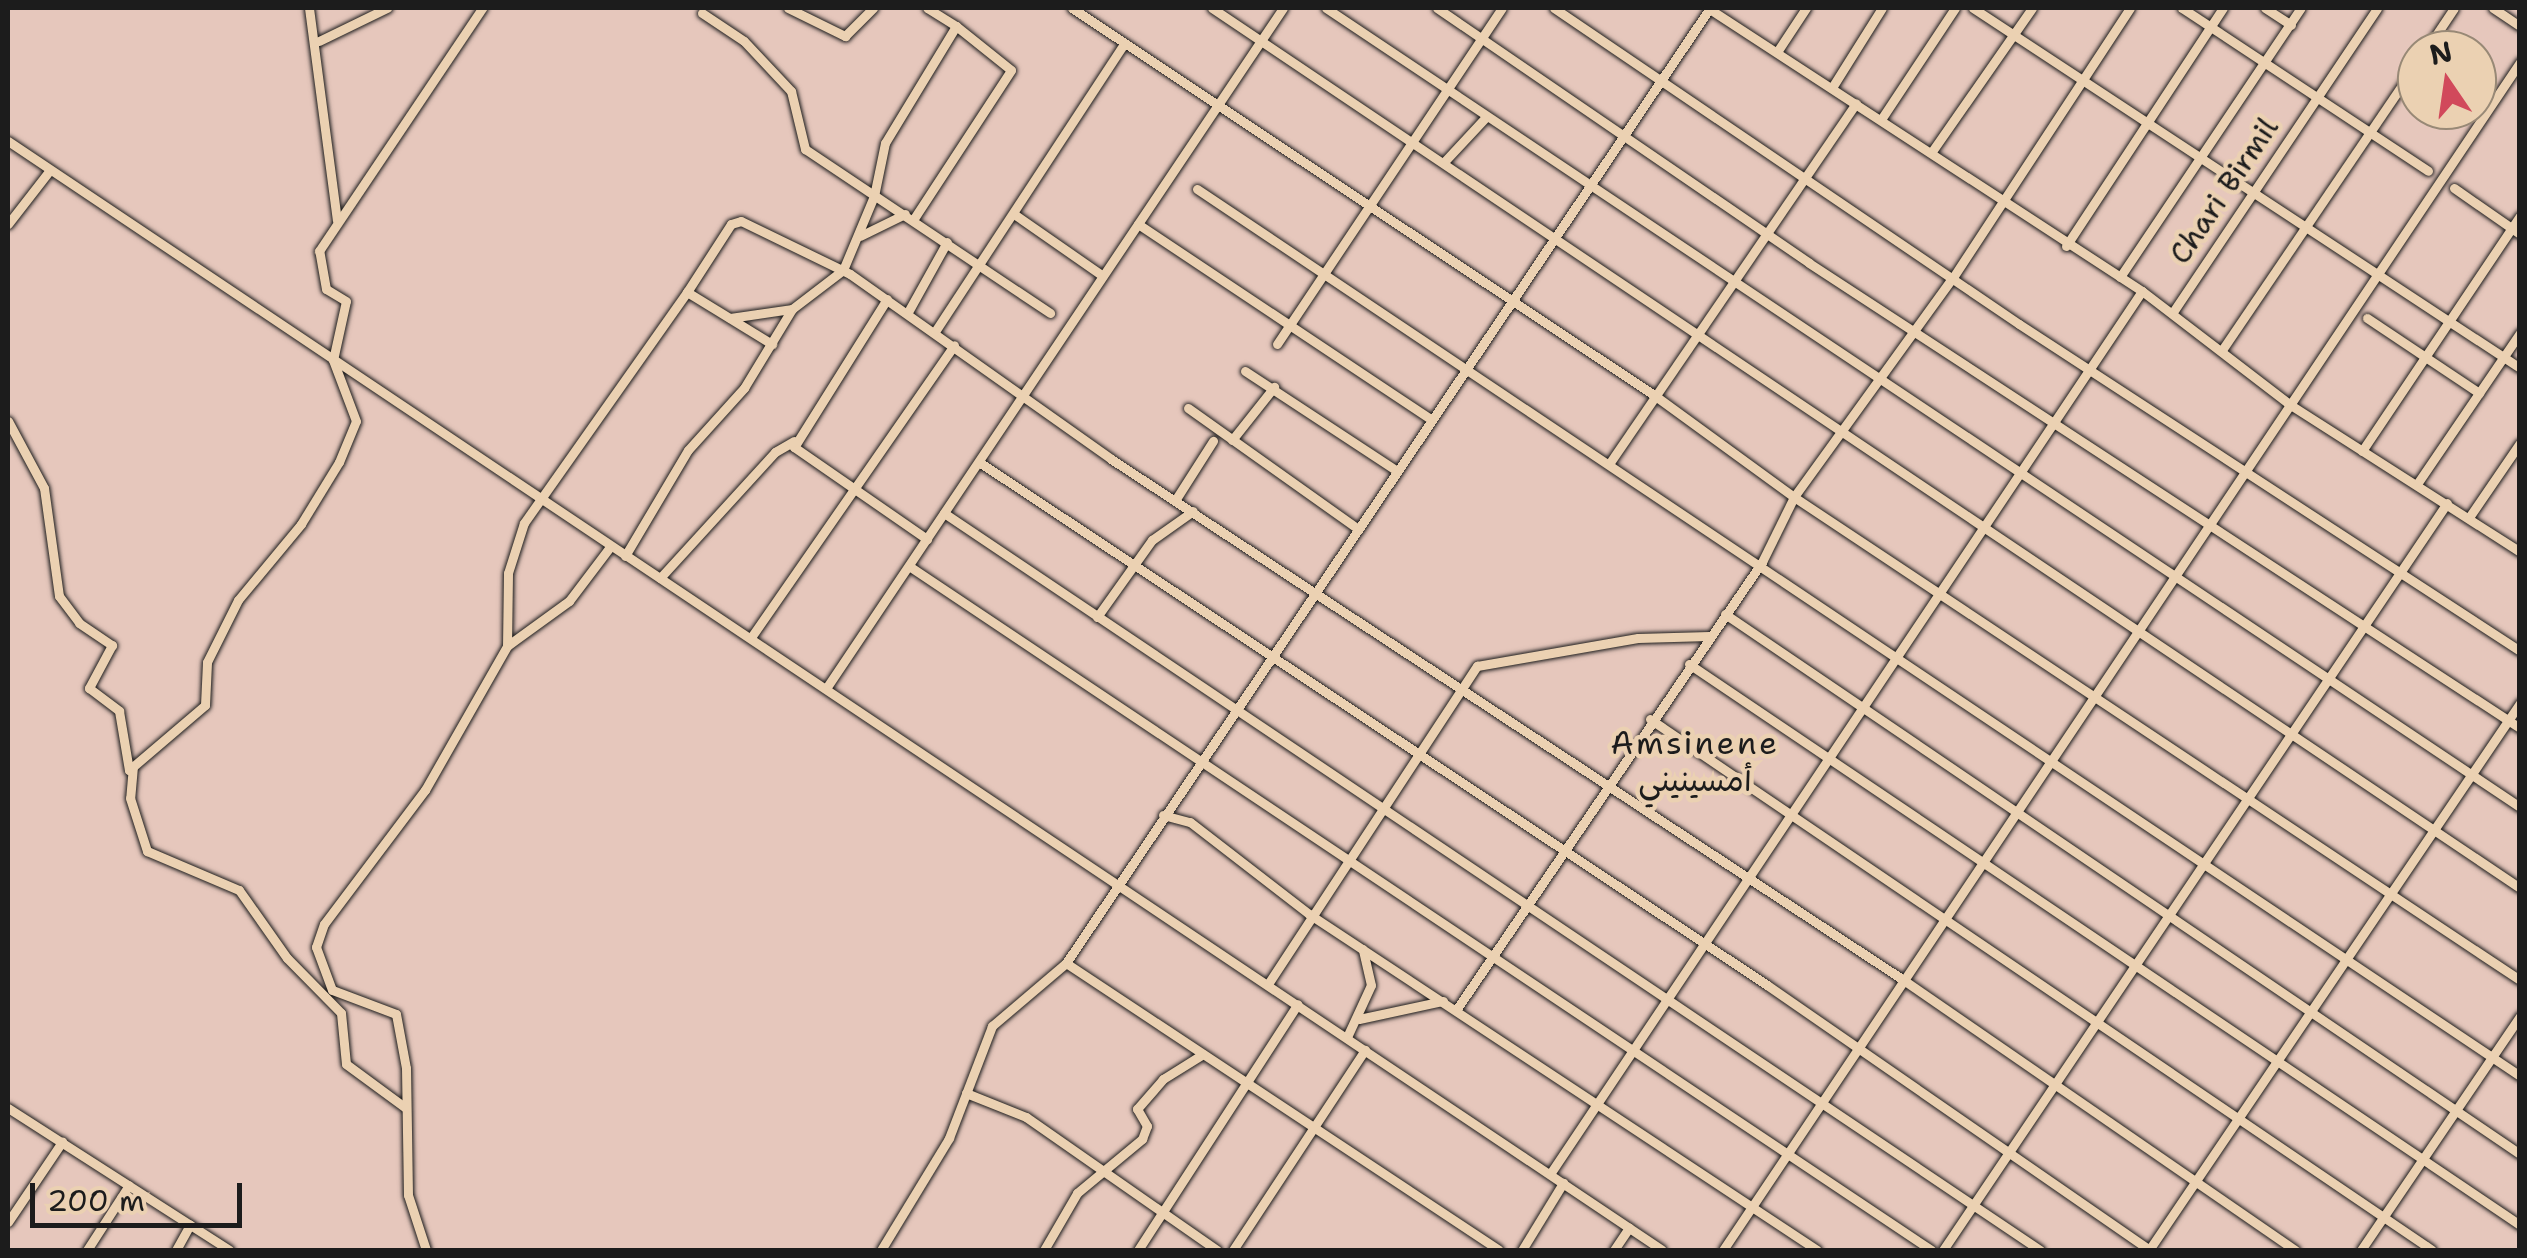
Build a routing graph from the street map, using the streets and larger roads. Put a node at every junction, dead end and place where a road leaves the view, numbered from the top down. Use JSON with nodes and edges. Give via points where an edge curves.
{"nodes":[{"id":1,"x":309,"y":8,"type":"edge"},
{"id":2,"x":387,"y":8,"type":"edge"},
{"id":3,"x":482,"y":8,"type":"edge"},
{"id":4,"x":788,"y":8,"type":"edge"},
{"id":5,"x":873,"y":8,"type":"edge"},
{"id":6,"x":928,"y":8,"type":"edge"},
{"id":7,"x":1072,"y":8,"type":"edge"},
{"id":8,"x":1212,"y":8,"type":"edge"},
{"id":9,"x":1283,"y":8,"type":"edge"},
{"id":10,"x":1326,"y":8,"type":"edge"},
{"id":11,"x":1437,"y":8,"type":"edge"},
{"id":12,"x":1502,"y":8,"type":"edge"},
{"id":13,"x":1554,"y":8,"type":"edge"},
{"id":14,"x":1709,"y":8,"type":"edge"},
{"id":15,"x":1806,"y":8,"type":"edge"},
{"id":16,"x":1882,"y":8,"type":"edge"},
{"id":17,"x":1955,"y":8,"type":"edge"},
{"id":18,"x":1974,"y":8,"type":"edge"},
{"id":19,"x":2032,"y":8,"type":"edge"},
{"id":20,"x":2130,"y":8,"type":"edge"},
{"id":21,"x":2182,"y":8,"type":"edge"},
{"id":22,"x":2222,"y":8,"type":"edge"},
{"id":23,"x":2265,"y":8,"type":"edge"},
{"id":24,"x":2301,"y":8,"type":"edge"},
{"id":25,"x":2378,"y":8,"type":"edge"},
{"id":26,"x":2454,"y":8,"type":"edge"},
{"id":27,"x":2493,"y":8,"type":"edge"},
{"id":28,"x":702,"y":12,"type":"dead end"},
{"id":29,"x":2212,"y":25,"type":"junction"},
{"id":30,"x":2291,"y":25,"type":"junction"},
{"id":31,"x":956,"y":26,"type":"junction"},
{"id":32,"x":2520,"y":26,"type":"edge"},
{"id":33,"x":2439,"y":30,"type":"edge"},
{"id":34,"x":2013,"y":34,"type":"junction"},
{"id":35,"x":1481,"y":38,"type":"junction"},
{"id":36,"x":319,"y":41,"type":"junction"},
{"id":37,"x":1260,"y":41,"type":"junction"},
{"id":38,"x":1124,"y":44,"type":"junction"},
{"id":39,"x":1776,"y":52,"type":"junction"},
{"id":40,"x":2264,"y":61,"type":"junction"},
{"id":41,"x":2520,"y":62,"type":"edge"},
{"id":42,"x":2082,"y":78,"type":"junction"},
{"id":43,"x":1662,"y":79,"type":"junction"},
{"id":44,"x":1834,"y":86,"type":"junction"},
{"id":45,"x":1446,"y":93,"type":"junction"},
{"id":46,"x":2397,"y":93,"type":"edge"},
{"id":47,"x":2317,"y":98,"type":"junction"},
{"id":48,"x":1856,"y":102,"type":"junction"},
{"id":49,"x":1218,"y":104,"type":"junction"},
{"id":50,"x":1485,"y":118,"type":"junction"},
{"id":51,"x":1882,"y":118,"type":"junction"},
{"id":52,"x":2148,"y":120,"type":"junction"},
{"id":53,"x":1626,"y":134,"type":"junction"},
{"id":54,"x":2370,"y":134,"type":"junction"},
{"id":55,"x":8,"y":141,"type":"edge"},
{"id":56,"x":1414,"y":143,"type":"junction"},
{"id":57,"x":1933,"y":150,"type":"junction"},
{"id":58,"x":2204,"y":153,"type":"junction"},
{"id":59,"x":1444,"y":162,"type":"junction"},
{"id":60,"x":50,"y":170,"type":"junction"},
{"id":61,"x":2428,"y":171,"type":"dead end"},
{"id":62,"x":1804,"y":174,"type":"junction"},
{"id":63,"x":1590,"y":186,"type":"junction"},
{"id":64,"x":2454,"y":188,"type":"dead end"},
{"id":65,"x":1197,"y":189,"type":"dead end"},
{"id":66,"x":2254,"y":192,"type":"junction"},
{"id":67,"x":874,"y":196,"type":"junction"},
{"id":68,"x":2002,"y":200,"type":"junction"},
{"id":69,"x":1366,"y":208,"type":"junction"},
{"id":70,"x":1014,"y":214,"type":"junction"},
{"id":71,"x":2520,"y":216,"type":"edge"},
{"id":72,"x":909,"y":217,"type":"junction"},
{"id":73,"x":336,"y":220,"type":"junction"},
{"id":74,"x":8,"y":224,"type":"edge"},
{"id":75,"x":1138,"y":224,"type":"junction"},
{"id":76,"x":2306,"y":228,"type":"junction"},
{"id":77,"x":2516,"y":231,"type":"edge"},
{"id":78,"x":1766,"y":232,"type":"junction"},
{"id":79,"x":860,"y":236,"type":"junction"},
{"id":80,"x":1556,"y":237,"type":"junction"},
{"id":81,"x":947,"y":242,"type":"dead end"},
{"id":82,"x":2066,"y":246,"type":"junction"},
{"id":83,"x":983,"y":262,"type":"junction"},
{"id":84,"x":843,"y":270,"type":"junction"},
{"id":85,"x":2378,"y":273,"type":"junction"},
{"id":86,"x":1326,"y":274,"type":"junction"},
{"id":87,"x":1103,"y":276,"type":"junction"},
{"id":88,"x":1953,"y":277,"type":"junction"},
{"id":89,"x":2120,"y":277,"type":"junction"},
{"id":90,"x":1733,"y":282,"type":"junction"},
{"id":91,"x":2142,"y":290,"type":"junction"},
{"id":92,"x":687,"y":292,"type":"junction"},
{"id":93,"x":888,"y":299,"type":"junction"},
{"id":94,"x":1515,"y":301,"type":"junction"},
{"id":95,"x":792,"y":310,"type":"junction"},
{"id":96,"x":908,"y":312,"type":"junction"},
{"id":97,"x":2173,"y":312,"type":"junction"},
{"id":98,"x":1050,"y":313,"type":"dead end"},
{"id":99,"x":730,"y":318,"type":"junction"},
{"id":100,"x":2366,"y":318,"type":"dead end"},
{"id":101,"x":2449,"y":322,"type":"junction"},
{"id":102,"x":1289,"y":329,"type":"junction"},
{"id":103,"x":936,"y":330,"type":"junction"},
{"id":104,"x":1915,"y":330,"type":"junction"},
{"id":105,"x":2520,"y":333,"type":"edge"},
{"id":106,"x":1697,"y":335,"type":"junction"},
{"id":107,"x":772,"y":344,"type":"junction"},
{"id":108,"x":1277,"y":344,"type":"dead end"},
{"id":109,"x":954,"y":345,"type":"junction"},
{"id":110,"x":2222,"y":350,"type":"junction"},
{"id":111,"x":2425,"y":357,"type":"junction"},
{"id":112,"x":2503,"y":357,"type":"junction"},
{"id":113,"x":332,"y":360,"type":"junction"},
{"id":114,"x":2520,"y":368,"type":"edge"},
{"id":115,"x":1245,"y":370,"type":"dead end"},
{"id":116,"x":1470,"y":370,"type":"junction"},
{"id":117,"x":2089,"y":371,"type":"junction"},
{"id":118,"x":1879,"y":380,"type":"junction"},
{"id":119,"x":1274,"y":387,"type":"junction"},
{"id":120,"x":2479,"y":393,"type":"junction"},
{"id":121,"x":1023,"y":395,"type":"junction"},
{"id":122,"x":1654,"y":395,"type":"junction"},
{"id":123,"x":2289,"y":404,"type":"junction"},
{"id":124,"x":1188,"y":408,"type":"dead end"},
{"id":125,"x":1432,"y":420,"type":"junction"},
{"id":126,"x":8,"y":421,"type":"edge"},
{"id":127,"x":2055,"y":422,"type":"junction"},
{"id":128,"x":1425,"y":430,"type":"junction"},
{"id":129,"x":1841,"y":433,"type":"junction"},
{"id":130,"x":1232,"y":440,"type":"junction"},
{"id":131,"x":794,"y":441,"type":"junction"},
{"id":132,"x":1213,"y":441,"type":"dead end"},
{"id":133,"x":2520,"y":443,"type":"edge"},
{"id":134,"x":2362,"y":451,"type":"junction"},
{"id":135,"x":979,"y":462,"type":"junction"},
{"id":136,"x":1609,"y":464,"type":"junction"},
{"id":137,"x":2246,"y":468,"type":"junction"},
{"id":138,"x":1398,"y":471,"type":"junction"},
{"id":139,"x":2020,"y":474,"type":"junction"},
{"id":140,"x":2417,"y":484,"type":"junction"},
{"id":141,"x":854,"y":486,"type":"junction"},
{"id":142,"x":1794,"y":498,"type":"junction"},
{"id":143,"x":1176,"y":499,"type":"junction"},
{"id":144,"x":542,"y":501,"type":"junction"},
{"id":145,"x":2448,"y":503,"type":"junction"},
{"id":146,"x":1193,"y":511,"type":"junction"},
{"id":147,"x":944,"y":513,"type":"junction"},
{"id":148,"x":2470,"y":516,"type":"junction"},
{"id":149,"x":2208,"y":523,"type":"junction"},
{"id":150,"x":1984,"y":528,"type":"junction"},
{"id":151,"x":1358,"y":530,"type":"junction"},
{"id":152,"x":927,"y":539,"type":"junction"},
{"id":153,"x":610,"y":546,"type":"junction"},
{"id":154,"x":2520,"y":552,"type":"edge"},
{"id":155,"x":625,"y":556,"type":"junction"},
{"id":156,"x":1762,"y":562,"type":"junction"},
{"id":157,"x":909,"y":566,"type":"junction"},
{"id":158,"x":1137,"y":567,"type":"junction"},
{"id":159,"x":2397,"y":571,"type":"junction"},
{"id":160,"x":2173,"y":574,"type":"junction"},
{"id":161,"x":660,"y":578,"type":"junction"},
{"id":162,"x":1940,"y":593,"type":"junction"},
{"id":163,"x":1314,"y":594,"type":"junction"},
{"id":164,"x":1725,"y":614,"type":"junction"},
{"id":165,"x":1096,"y":616,"type":"junction"},
{"id":166,"x":2362,"y":624,"type":"junction"},
{"id":167,"x":2137,"y":626,"type":"junction"},
{"id":168,"x":752,"y":636,"type":"junction"},
{"id":169,"x":1709,"y":636,"type":"junction"},
{"id":170,"x":506,"y":646,"type":"junction"},
{"id":171,"x":2520,"y":651,"type":"edge"},
{"id":172,"x":1899,"y":658,"type":"junction"},
{"id":173,"x":1272,"y":659,"type":"junction"},
{"id":174,"x":1689,"y":664,"type":"junction"},
{"id":175,"x":2325,"y":678,"type":"junction"},
{"id":176,"x":827,"y":687,"type":"junction"},
{"id":177,"x":1461,"y":690,"type":"junction"},
{"id":178,"x":2094,"y":693,"type":"junction"},
{"id":179,"x":2520,"y":702,"type":"edge"},
{"id":180,"x":1864,"y":709,"type":"junction"},
{"id":181,"x":1236,"y":714,"type":"junction"},
{"id":182,"x":1650,"y":719,"type":"junction"},
{"id":183,"x":2507,"y":720,"type":"junction"},
{"id":184,"x":2520,"y":728,"type":"edge"},
{"id":185,"x":2292,"y":732,"type":"junction"},
{"id":186,"x":1419,"y":755,"type":"junction"},
{"id":187,"x":1830,"y":760,"type":"junction"},
{"id":188,"x":2052,"y":761,"type":"junction"},
{"id":189,"x":1201,"y":766,"type":"junction"},
{"id":190,"x":129,"y":770,"type":"junction"},
{"id":191,"x":2469,"y":772,"type":"junction"},
{"id":192,"x":1609,"y":789,"type":"junction"},
{"id":193,"x":2250,"y":797,"type":"junction"},
{"id":194,"x":1384,"y":807,"type":"junction"},
{"id":195,"x":2520,"y":807,"type":"edge"},
{"id":196,"x":2017,"y":812,"type":"junction"},
{"id":197,"x":1794,"y":814,"type":"junction"},
{"id":198,"x":1163,"y":815,"type":"junction"},
{"id":199,"x":2432,"y":826,"type":"junction"},
{"id":200,"x":1564,"y":851,"type":"junction"},
{"id":201,"x":1349,"y":860,"type":"junction"},
{"id":202,"x":1983,"y":863,"type":"junction"},
{"id":203,"x":2200,"y":863,"type":"junction"},
{"id":204,"x":1749,"y":882,"type":"junction"},
{"id":205,"x":1118,"y":883,"type":"junction"},
{"id":206,"x":2520,"y":888,"type":"edge"},
{"id":207,"x":2388,"y":892,"type":"junction"},
{"id":208,"x":1528,"y":903,"type":"junction"},
{"id":209,"x":2166,"y":913,"type":"junction"},
{"id":210,"x":1310,"y":914,"type":"junction"},
{"id":211,"x":1946,"y":917,"type":"junction"},
{"id":212,"x":1707,"y":946,"type":"junction"},
{"id":213,"x":1363,"y":949,"type":"junction"},
{"id":214,"x":1491,"y":956,"type":"junction"},
{"id":215,"x":2344,"y":962,"type":"junction"},
{"id":216,"x":1066,"y":963,"type":"junction"},
{"id":217,"x":2130,"y":969,"type":"junction"},
{"id":218,"x":2520,"y":980,"type":"edge"},
{"id":219,"x":1905,"y":981,"type":"junction"},
{"id":220,"x":1268,"y":984,"type":"junction"},
{"id":221,"x":1670,"y":999,"type":"junction"},
{"id":222,"x":1443,"y":1001,"type":"junction"},
{"id":223,"x":1298,"y":1004,"type":"junction"},
{"id":224,"x":1456,"y":1010,"type":"junction"},
{"id":225,"x":2310,"y":1013,"type":"junction"},
{"id":226,"x":2520,"y":1016,"type":"edge"},
{"id":227,"x":1359,"y":1019,"type":"junction"},
{"id":228,"x":2094,"y":1021,"type":"junction"},
{"id":229,"x":1346,"y":1038,"type":"junction"},
{"id":230,"x":1860,"y":1048,"type":"junction"},
{"id":231,"x":1637,"y":1049,"type":"junction"},
{"id":232,"x":1365,"y":1050,"type":"junction"},
{"id":233,"x":1203,"y":1054,"type":"junction"},
{"id":234,"x":2490,"y":1057,"type":"junction"},
{"id":235,"x":2273,"y":1064,"type":"junction"},
{"id":236,"x":2520,"y":1076,"type":"edge"},
{"id":237,"x":1246,"y":1084,"type":"junction"},
{"id":238,"x":2050,"y":1088,"type":"junction"},
{"id":239,"x":966,"y":1092,"type":"junction"},
{"id":240,"x":1822,"y":1102,"type":"junction"},
{"id":241,"x":1600,"y":1103,"type":"junction"},
{"id":242,"x":8,"y":1108,"type":"edge"},
{"id":243,"x":406,"y":1108,"type":"junction"},
{"id":244,"x":2453,"y":1110,"type":"junction"},
{"id":245,"x":2236,"y":1118,"type":"junction"},
{"id":246,"x":1312,"y":1126,"type":"junction"},
{"id":247,"x":62,"y":1142,"type":"junction"},
{"id":248,"x":2010,"y":1154,"type":"junction"},
{"id":249,"x":2520,"y":1154,"type":"edge"},
{"id":250,"x":1786,"y":1155,"type":"junction"},
{"id":251,"x":2420,"y":1160,"type":"junction"},
{"id":252,"x":1096,"y":1173,"type":"junction"},
{"id":253,"x":1550,"y":1174,"type":"junction"},
{"id":254,"x":2192,"y":1182,"type":"junction"},
{"id":255,"x":1563,"y":1184,"type":"junction"},
{"id":256,"x":130,"y":1185,"type":"junction"},
{"id":257,"x":1973,"y":1204,"type":"junction"},
{"id":258,"x":1752,"y":1209,"type":"junction"},
{"id":259,"x":1163,"y":1214,"type":"junction"},
{"id":260,"x":2384,"y":1218,"type":"junction"},
{"id":261,"x":8,"y":1222,"type":"edge"},
{"id":262,"x":2520,"y":1225,"type":"edge"},
{"id":263,"x":190,"y":1226,"type":"junction"},
{"id":264,"x":1630,"y":1228,"type":"junction"},
{"id":265,"x":88,"y":1250,"type":"edge"},
{"id":266,"x":176,"y":1250,"type":"edge"},
{"id":267,"x":229,"y":1250,"type":"edge"},
{"id":268,"x":426,"y":1250,"type":"edge"},
{"id":269,"x":881,"y":1250,"type":"edge"},
{"id":270,"x":1044,"y":1250,"type":"edge"},
{"id":271,"x":1138,"y":1250,"type":"edge"},
{"id":272,"x":1216,"y":1250,"type":"edge"},
{"id":273,"x":1233,"y":1250,"type":"edge"},
{"id":274,"x":1500,"y":1250,"type":"edge"},
{"id":275,"x":1522,"y":1250,"type":"edge"},
{"id":276,"x":1614,"y":1250,"type":"edge"},
{"id":277,"x":1662,"y":1250,"type":"edge"},
{"id":278,"x":1723,"y":1250,"type":"edge"},
{"id":279,"x":1817,"y":1250,"type":"edge"},
{"id":280,"x":1931,"y":1250,"type":"edge"},
{"id":281,"x":1943,"y":1250,"type":"edge"},
{"id":282,"x":2040,"y":1250,"type":"edge"},
{"id":283,"x":2149,"y":1250,"type":"edge"},
{"id":284,"x":2295,"y":1250,"type":"edge"},
{"id":285,"x":2361,"y":1250,"type":"edge"},
{"id":286,"x":2432,"y":1250,"type":"edge"}],
"edges":[{"from":1,"to":36,"type":"street"},
{"from":2,"to":36,"type":"street"},
{"from":3,"to":73,"type":"street"},
{"from":4,"to":5,"type":"street","via":[[845,36]]},
{"from":6,"to":31,"type":"street"},
{"from":7,"to":38,"type":"street"},
{"from":8,"to":37,"type":"street"},
{"from":9,"to":37,"type":"street"},
{"from":10,"to":45,"type":"street"},
{"from":11,"to":35,"type":"street"},
{"from":12,"to":35,"type":"street"},
{"from":13,"to":43,"type":"street"},
{"from":14,"to":39,"type":"street"},
{"from":14,"to":43,"type":"street"},
{"from":15,"to":39,"type":"street"},
{"from":16,"to":44,"type":"street"},
{"from":17,"to":51,"type":"street"},
{"from":18,"to":34,"type":"street"},
{"from":19,"to":34,"type":"street"},
{"from":20,"to":42,"type":"street"},
{"from":21,"to":29,"type":"street"},
{"from":22,"to":29,"type":"street"},
{"from":23,"to":30,"type":"street"},
{"from":24,"to":30,"type":"street"},
{"from":25,"to":47,"type":"street","name":"Chari Birmil"},
{"from":26,"to":33,"type":"street"},
{"from":27,"to":32,"type":"street"},
{"from":28,"to":67,"type":"street","via":[[744,41],[791,91],[801,146]]},
{"from":29,"to":40,"type":"street"},
{"from":29,"to":52,"type":"street"},
{"from":30,"to":40,"type":"street"},
{"from":31,"to":67,"type":"street","via":[[885,143]]},
{"from":31,"to":72,"type":"street","via":[[1011,70]]},
{"from":34,"to":42,"type":"street"},
{"from":34,"to":57,"type":"street"},
{"from":35,"to":45,"type":"street"},
{"from":35,"to":53,"type":"street"},
{"from":36,"to":73,"type":"street"},
{"from":37,"to":49,"type":"street"},
{"from":37,"to":56,"type":"street"},
{"from":38,"to":49,"type":"street"},
{"from":38,"to":70,"type":"street"},
{"from":39,"to":44,"type":"street"},
{"from":40,"to":47,"type":"street"},
{"from":40,"to":58,"type":"street"},
{"from":41,"to":85,"type":"street"},
{"from":42,"to":52,"type":"street"},
{"from":42,"to":68,"type":"street"},
{"from":43,"to":53,"type":"street"},
{"from":43,"to":62,"type":"street"},
{"from":44,"to":48,"type":"street"},
{"from":45,"to":50,"type":"street"},
{"from":45,"to":56,"type":"street"},
{"from":46,"to":54,"type":"street"},
{"from":47,"to":54,"type":"street"},
{"from":47,"to":66,"type":"street","name":"Chari Birmil"},
{"from":48,"to":51,"type":"street"},
{"from":48,"to":62,"type":"street"},
{"from":49,"to":69,"type":"street"},
{"from":49,"to":75,"type":"street"},
{"from":50,"to":59,"type":"street"},
{"from":50,"to":63,"type":"street"},
{"from":51,"to":57,"type":"street"},
{"from":52,"to":58,"type":"street"},
{"from":52,"to":82,"type":"street"},
{"from":53,"to":63,"type":"street"},
{"from":53,"to":78,"type":"street"},
{"from":54,"to":61,"type":"street"},
{"from":54,"to":76,"type":"street"},
{"from":55,"to":60,"type":"street"},
{"from":56,"to":59,"type":"street"},
{"from":56,"to":69,"type":"street"},
{"from":57,"to":68,"type":"street"},
{"from":58,"to":66,"type":"street"},
{"from":58,"to":89,"type":"street"},
{"from":59,"to":80,"type":"street"},
{"from":60,"to":74,"type":"street"},
{"from":60,"to":113,"type":"street"},
{"from":62,"to":78,"type":"street"},
{"from":62,"to":88,"type":"street"},
{"from":63,"to":80,"type":"street"},
{"from":63,"to":90,"type":"street"},
{"from":64,"to":77,"type":"street"},
{"from":65,"to":86,"type":"street"},
{"from":66,"to":76,"type":"street"},
{"from":66,"to":97,"type":"street","name":"Chari Birmil"},
{"from":67,"to":72,"type":"street"},
{"from":67,"to":79,"type":"street"},
{"from":68,"to":82,"type":"street"},
{"from":68,"to":88,"type":"street"},
{"from":69,"to":86,"type":"street"},
{"from":69,"to":94,"type":"street"},
{"from":70,"to":83,"type":"street"},
{"from":70,"to":87,"type":"street"},
{"from":71,"to":77,"type":"street"},
{"from":72,"to":79,"type":"street"},
{"from":72,"to":83,"type":"street"},
{"from":73,"to":113,"type":"street","via":[[318,266],[326,289],[346,301]]},
{"from":75,"to":87,"type":"street"},
{"from":75,"to":102,"type":"street"},
{"from":76,"to":85,"type":"street"},
{"from":76,"to":110,"type":"street"},
{"from":77,"to":101,"type":"street"},
{"from":78,"to":90,"type":"street"},
{"from":78,"to":104,"type":"street"},
{"from":79,"to":84,"type":"street"},
{"from":80,"to":94,"type":"street"},
{"from":80,"to":106,"type":"street"},
{"from":81,"to":96,"type":"street"},
{"from":82,"to":89,"type":"street"},
{"from":83,"to":98,"type":"street"},
{"from":83,"to":103,"type":"street"},
{"from":84,"to":92,"type":"street","via":[[742,221],[731,224]]},
{"from":84,"to":93,"type":"street"},
{"from":84,"to":95,"type":"street"},
{"from":85,"to":101,"type":"street"},
{"from":85,"to":123,"type":"street"},
{"from":86,"to":102,"type":"street"},
{"from":86,"to":116,"type":"street"},
{"from":87,"to":121,"type":"street"},
{"from":88,"to":104,"type":"street"},
{"from":88,"to":117,"type":"street"},
{"from":89,"to":91,"type":"street"},
{"from":90,"to":106,"type":"street"},
{"from":90,"to":118,"type":"street"},
{"from":91,"to":97,"type":"street"},
{"from":91,"to":117,"type":"street"},
{"from":92,"to":99,"type":"street"},
{"from":92,"to":144,"type":"street"},
{"from":93,"to":96,"type":"street"},
{"from":93,"to":131,"type":"street"},
{"from":94,"to":116,"type":"street"},
{"from":94,"to":122,"type":"street"},
{"from":95,"to":99,"type":"street"},
{"from":95,"to":107,"type":"street"},
{"from":96,"to":103,"type":"street"},
{"from":97,"to":110,"type":"street"},
{"from":99,"to":107,"type":"street"},
{"from":100,"to":111,"type":"street"},
{"from":101,"to":111,"type":"street"},
{"from":101,"to":112,"type":"street"},
{"from":102,"to":108,"type":"street"},
{"from":102,"to":125,"type":"street"},
{"from":103,"to":109,"type":"street"},
{"from":104,"to":118,"type":"street"},
{"from":104,"to":127,"type":"street"},
{"from":105,"to":112,"type":"street"},
{"from":106,"to":122,"type":"street"},
{"from":106,"to":129,"type":"street"},
{"from":107,"to":155,"type":"street","via":[[688,450]]},
{"from":109,"to":121,"type":"street"},
{"from":109,"to":141,"type":"street"},
{"from":110,"to":123,"type":"street"},
{"from":111,"to":120,"type":"street"},
{"from":111,"to":134,"type":"street"},
{"from":112,"to":114,"type":"street"},
{"from":112,"to":120,"type":"street"},
{"from":113,"to":144,"type":"street"},
{"from":113,"to":190,"type":"street","via":[[356,421],[339,462],[302,524],[238,600],[207,662],[204,705]]},
{"from":115,"to":119,"type":"street"},
{"from":116,"to":125,"type":"street"},
{"from":116,"to":128,"type":"street"},
{"from":116,"to":136,"type":"street"},
{"from":117,"to":127,"type":"street"},
{"from":117,"to":137,"type":"street"},
{"from":118,"to":129,"type":"street"},
{"from":118,"to":139,"type":"street"},
{"from":119,"to":130,"type":"street"},
{"from":119,"to":138,"type":"street"},
{"from":120,"to":140,"type":"street"},
{"from":121,"to":135,"type":"street"},
{"from":121,"to":143,"type":"street"},
{"from":122,"to":136,"type":"street"},
{"from":122,"to":142,"type":"street"},
{"from":123,"to":134,"type":"street"},
{"from":123,"to":137,"type":"street"},
{"from":124,"to":130,"type":"street"},
{"from":125,"to":128,"type":"street"},
{"from":126,"to":190,"type":"street","via":[[44,488],[60,596],[79,624],[112,645],[89,688],[118,712]]},
{"from":127,"to":139,"type":"street"},
{"from":127,"to":149,"type":"street"},
{"from":128,"to":138,"type":"street"},
{"from":129,"to":142,"type":"street"},
{"from":129,"to":150,"type":"street"},
{"from":130,"to":151,"type":"street"},
{"from":131,"to":141,"type":"street","via":[[798,453]]},
{"from":131,"to":161,"type":"street","via":[[762,465]]},
{"from":132,"to":143,"type":"street"},
{"from":133,"to":148,"type":"street"},
{"from":134,"to":140,"type":"street"},
{"from":135,"to":147,"type":"street"},
{"from":135,"to":158,"type":"street"},
{"from":136,"to":156,"type":"street"},
{"from":137,"to":149,"type":"street"},
{"from":137,"to":159,"type":"street"},
{"from":138,"to":151,"type":"street"},
{"from":139,"to":150,"type":"street"},
{"from":139,"to":160,"type":"street"},
{"from":140,"to":145,"type":"street"},
{"from":141,"to":152,"type":"street"},
{"from":141,"to":168,"type":"street"},
{"from":142,"to":156,"type":"street"},
{"from":142,"to":162,"type":"street"},
{"from":143,"to":146,"type":"street"},
{"from":144,"to":153,"type":"street"},
{"from":144,"to":170,"type":"street","via":[[513,552]]},
{"from":145,"to":148,"type":"street"},
{"from":145,"to":159,"type":"street"},
{"from":146,"to":158,"type":"street","via":[[1152,540]]},
{"from":146,"to":163,"type":"street"},
{"from":147,"to":152,"type":"street"},
{"from":147,"to":165,"type":"street"},
{"from":148,"to":154,"type":"street"},
{"from":149,"to":160,"type":"street"},
{"from":149,"to":166,"type":"street"},
{"from":150,"to":162,"type":"street"},
{"from":150,"to":167,"type":"street"},
{"from":151,"to":163,"type":"street"},
{"from":152,"to":157,"type":"street"},
{"from":153,"to":155,"type":"street"},
{"from":153,"to":170,"type":"street","via":[[569,601]]},
{"from":155,"to":161,"type":"street"},
{"from":156,"to":164,"type":"street"},
{"from":156,"to":172,"type":"street"},
{"from":157,"to":176,"type":"street"},
{"from":157,"to":189,"type":"street"},
{"from":158,"to":165,"type":"street"},
{"from":158,"to":173,"type":"street"},
{"from":159,"to":166,"type":"street"},
{"from":159,"to":171,"type":"street"},
{"from":160,"to":167,"type":"street"},
{"from":160,"to":175,"type":"street"},
{"from":161,"to":168,"type":"street"},
{"from":162,"to":172,"type":"street"},
{"from":162,"to":178,"type":"street"},
{"from":163,"to":173,"type":"street"},
{"from":163,"to":177,"type":"street"},
{"from":164,"to":169,"type":"street"},
{"from":164,"to":180,"type":"street"},
{"from":165,"to":181,"type":"street"},
{"from":166,"to":175,"type":"street"},
{"from":166,"to":183,"type":"street"},
{"from":167,"to":178,"type":"street"},
{"from":167,"to":185,"type":"street"},
{"from":168,"to":176,"type":"street"},
{"from":169,"to":174,"type":"street"},
{"from":169,"to":177,"type":"street","via":[[1506,655],[1477,666]]},
{"from":170,"to":243,"type":"street","via":[[425,790],[341,892],[316,947],[332,990],[396,1014]]},
{"from":172,"to":180,"type":"street"},
{"from":172,"to":188,"type":"street"},
{"from":173,"to":181,"type":"street"},
{"from":173,"to":186,"type":"street"},
{"from":174,"to":182,"type":"street"},
{"from":174,"to":187,"type":"street"},
{"from":175,"to":185,"type":"street"},
{"from":175,"to":191,"type":"street"},
{"from":176,"to":205,"type":"street"},
{"from":177,"to":186,"type":"street"},
{"from":177,"to":192,"type":"street"},
{"from":178,"to":188,"type":"street"},
{"from":178,"to":193,"type":"street"},
{"from":179,"to":183,"type":"street"},
{"from":180,"to":187,"type":"street"},
{"from":180,"to":196,"type":"street"},
{"from":181,"to":189,"type":"street"},
{"from":181,"to":194,"type":"street"},
{"from":182,"to":192,"type":"street"},
{"from":182,"to":197,"type":"street"},
{"from":183,"to":184,"type":"street"},
{"from":183,"to":191,"type":"street"},
{"from":185,"to":193,"type":"street"},
{"from":185,"to":199,"type":"street"},
{"from":186,"to":194,"type":"street"},
{"from":186,"to":200,"type":"street"},
{"from":187,"to":197,"type":"street"},
{"from":187,"to":202,"type":"street"},
{"from":188,"to":196,"type":"street"},
{"from":188,"to":203,"type":"street"},
{"from":189,"to":198,"type":"street"},
{"from":189,"to":201,"type":"street"},
{"from":190,"to":243,"type":"street","via":[[134,823],[147,851],[239,890],[287,958],[341,1013],[346,1064]]},
{"from":191,"to":195,"type":"street"},
{"from":191,"to":199,"type":"street"},
{"from":192,"to":200,"type":"street"},
{"from":192,"to":204,"type":"street"},
{"from":193,"to":203,"type":"street"},
{"from":193,"to":207,"type":"street"},
{"from":194,"to":201,"type":"street"},
{"from":194,"to":208,"type":"street"},
{"from":196,"to":202,"type":"street"},
{"from":196,"to":209,"type":"street"},
{"from":197,"to":204,"type":"street"},
{"from":197,"to":211,"type":"street"},
{"from":198,"to":205,"type":"street"},
{"from":198,"to":210,"type":"street","via":[[1190,822]]},
{"from":199,"to":206,"type":"street"},
{"from":199,"to":207,"type":"street"},
{"from":200,"to":208,"type":"street"},
{"from":200,"to":212,"type":"street"},
{"from":201,"to":210,"type":"street"},
{"from":201,"to":214,"type":"street"},
{"from":202,"to":211,"type":"street"},
{"from":202,"to":217,"type":"street"},
{"from":203,"to":209,"type":"street"},
{"from":203,"to":215,"type":"street"},
{"from":204,"to":212,"type":"street"},
{"from":204,"to":219,"type":"street"},
{"from":205,"to":216,"type":"street"},
{"from":205,"to":220,"type":"street"},
{"from":207,"to":215,"type":"street"},
{"from":207,"to":218,"type":"street"},
{"from":208,"to":214,"type":"street"},
{"from":208,"to":221,"type":"street"},
{"from":209,"to":217,"type":"street"},
{"from":209,"to":225,"type":"street"},
{"from":210,"to":213,"type":"street"},
{"from":210,"to":220,"type":"street"},
{"from":211,"to":219,"type":"street"},
{"from":211,"to":228,"type":"street"},
{"from":212,"to":221,"type":"street"},
{"from":212,"to":230,"type":"street"},
{"from":213,"to":222,"type":"street"},
{"from":213,"to":227,"type":"street","via":[[1371,985]]},
{"from":214,"to":224,"type":"street"},
{"from":214,"to":231,"type":"street"},
{"from":215,"to":225,"type":"street"},
{"from":215,"to":234,"type":"street"},
{"from":216,"to":233,"type":"street"},
{"from":216,"to":239,"type":"street","via":[[992,1026]]},
{"from":217,"to":228,"type":"street"},
{"from":217,"to":235,"type":"street"},
{"from":219,"to":230,"type":"street"},
{"from":219,"to":238,"type":"street"},
{"from":220,"to":223,"type":"street"},
{"from":221,"to":231,"type":"street"},
{"from":221,"to":240,"type":"street"},
{"from":222,"to":224,"type":"street"},
{"from":222,"to":227,"type":"street"},
{"from":223,"to":229,"type":"street"},
{"from":223,"to":237,"type":"street"},
{"from":224,"to":241,"type":"street"},
{"from":225,"to":235,"type":"street"},
{"from":225,"to":244,"type":"street"},
{"from":226,"to":234,"type":"street"},
{"from":227,"to":229,"type":"street"},
{"from":228,"to":238,"type":"street"},
{"from":228,"to":245,"type":"street"},
{"from":229,"to":232,"type":"street"},
{"from":230,"to":240,"type":"street"},
{"from":230,"to":248,"type":"street"},
{"from":231,"to":241,"type":"street"},
{"from":231,"to":250,"type":"street"},
{"from":232,"to":246,"type":"street"},
{"from":232,"to":253,"type":"street"},
{"from":233,"to":237,"type":"street"},
{"from":233,"to":252,"type":"street","via":[[1163,1079],[1137,1110],[1147,1126],[1142,1139]]},
{"from":234,"to":236,"type":"street"},
{"from":234,"to":244,"type":"street"},
{"from":235,"to":245,"type":"street"},
{"from":235,"to":251,"type":"street"},
{"from":237,"to":246,"type":"street"},
{"from":237,"to":259,"type":"street"},
{"from":238,"to":248,"type":"street"},
{"from":238,"to":254,"type":"street"},
{"from":239,"to":252,"type":"street","via":[[1026,1117]]},
{"from":239,"to":269,"type":"street","via":[[949,1138]]},
{"from":240,"to":250,"type":"street"},
{"from":240,"to":257,"type":"street"},
{"from":241,"to":253,"type":"street"},
{"from":241,"to":258,"type":"street"},
{"from":242,"to":247,"type":"street"},
{"from":243,"to":268,"type":"street","via":[[408,1194]]},
{"from":244,"to":249,"type":"street"},
{"from":244,"to":251,"type":"street"},
{"from":245,"to":254,"type":"street"},
{"from":245,"to":260,"type":"street"},
{"from":246,"to":273,"type":"street"},
{"from":246,"to":274,"type":"street"},
{"from":247,"to":256,"type":"street"},
{"from":247,"to":261,"type":"street"},
{"from":248,"to":257,"type":"street"},
{"from":248,"to":283,"type":"street"},
{"from":250,"to":258,"type":"street"},
{"from":250,"to":280,"type":"street"},
{"from":251,"to":260,"type":"street"},
{"from":251,"to":262,"type":"street"},
{"from":252,"to":259,"type":"street"},
{"from":252,"to":270,"type":"street"},
{"from":253,"to":255,"type":"street"},
{"from":254,"to":283,"type":"street"},
{"from":254,"to":284,"type":"street"},
{"from":255,"to":264,"type":"street"},
{"from":255,"to":275,"type":"street"},
{"from":256,"to":263,"type":"street"},
{"from":256,"to":265,"type":"street"},
{"from":257,"to":281,"type":"street"},
{"from":257,"to":282,"type":"street"},
{"from":258,"to":278,"type":"street"},
{"from":258,"to":279,"type":"street"},
{"from":259,"to":271,"type":"street"},
{"from":259,"to":272,"type":"street"},
{"from":260,"to":285,"type":"street"},
{"from":260,"to":286,"type":"street"},
{"from":263,"to":266,"type":"street"},
{"from":263,"to":267,"type":"street"},
{"from":264,"to":276,"type":"street"},
{"from":264,"to":277,"type":"street"}]}
